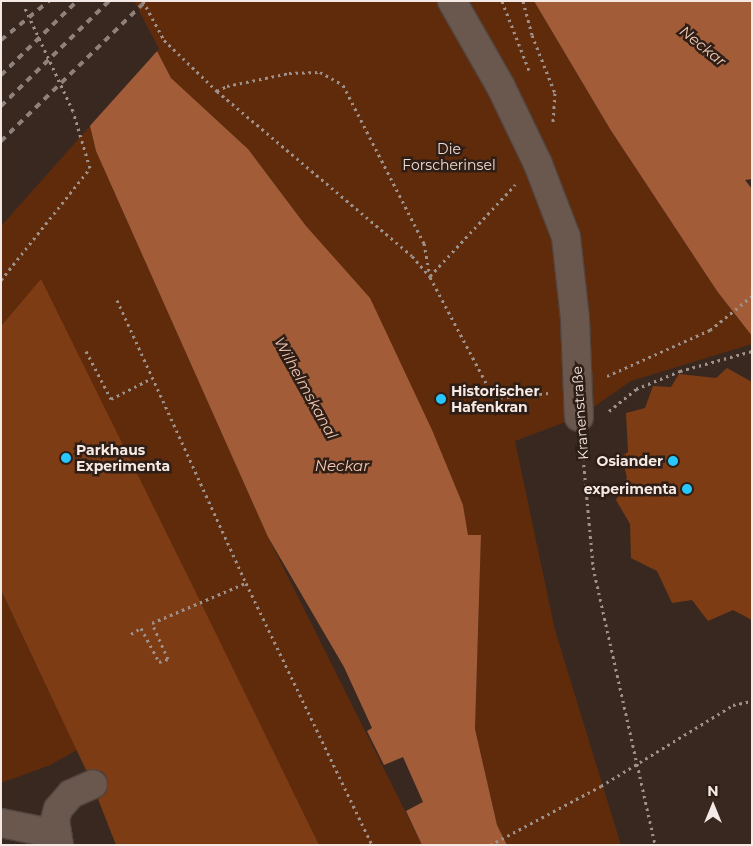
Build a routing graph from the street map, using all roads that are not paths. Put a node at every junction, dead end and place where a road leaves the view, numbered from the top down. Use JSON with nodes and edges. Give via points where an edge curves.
{"nodes":[{"id":1,"x":452,"y":1,"type":"edge"},
{"id":2,"x":580,"y":425,"type":"road end"},
{"id":3,"x":93,"y":784,"type":"dead end"},
{"id":4,"x":1,"y":822,"type":"edge"},
{"id":5,"x":51,"y":841,"type":"edge"}],
"edges":[{"from":1,"to":2,"type":"lane","name":"Kranenstraße","via":[[502,87],[537,161],[566,237],[575,319]]},
{"from":3,"to":5,"type":"lane","via":[[62,801]]},
{"from":4,"to":5,"type":"lane"}]}
